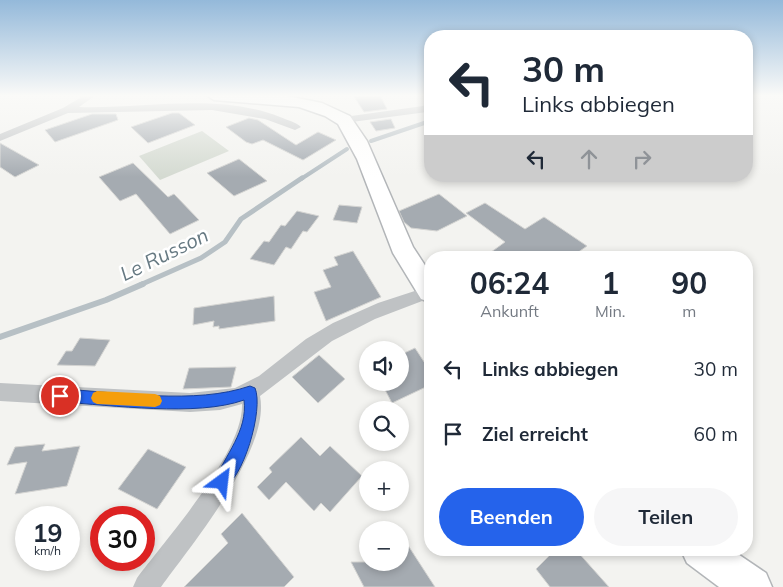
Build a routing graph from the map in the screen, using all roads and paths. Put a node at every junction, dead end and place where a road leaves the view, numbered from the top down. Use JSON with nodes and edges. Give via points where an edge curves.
{"nodes":[{"id":1,"x":37,"y":122,"type":"edge"},
{"id":2,"x":283,"y":122,"type":"edge"},
{"id":3,"x":345,"y":122,"type":"edge"},
{"id":4,"x":295,"y":127,"type":"dead end"},
{"id":5,"x":0,"y":138,"type":"edge"},
{"id":6,"x":424,"y":282,"type":"edge"},
{"id":7,"x":424,"y":294,"type":"edge"},
{"id":8,"x":0,"y":392,"type":"edge"},
{"id":9,"x":250,"y":392,"type":"junction"},
{"id":10,"x":708,"y":556,"type":"edge"},
{"id":11,"x":146,"y":587,"type":"edge"},
{"id":12,"x":752,"y":587,"type":"edge"}],
"edges":[{"from":1,"to":5,"type":"street"},
{"from":2,"to":4,"type":"street"},
{"from":3,"to":6,"type":"main road","via":[[403,249]]},
{"from":7,"to":9,"type":"street","via":[[393,304],[335,331]]},
{"from":8,"to":9,"type":"street","via":[[194,403],[229,399]]},
{"from":9,"to":11,"type":"street","via":[[252,407],[239,452],[222,482]]},
{"from":10,"to":12,"type":"main road"}]}
